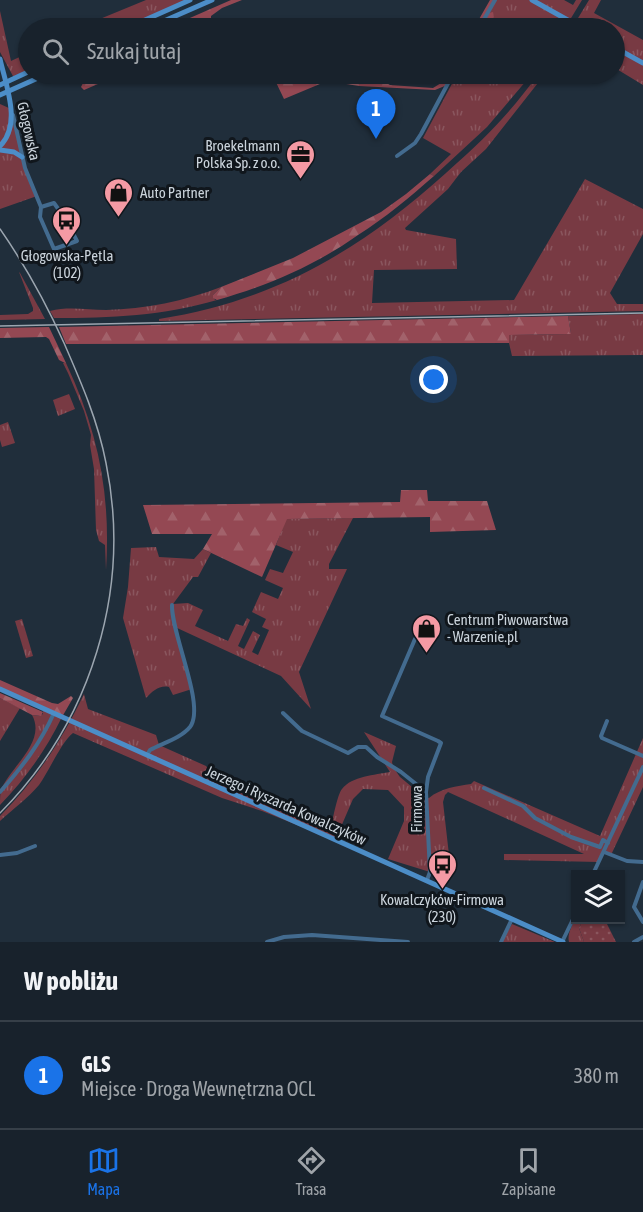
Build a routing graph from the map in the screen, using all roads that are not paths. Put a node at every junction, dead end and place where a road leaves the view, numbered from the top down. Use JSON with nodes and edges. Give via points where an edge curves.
{"nodes":[{"id":1,"x":190,"y":0,"type":"edge"},
{"id":2,"x":212,"y":0,"type":"edge"},
{"id":3,"x":495,"y":0,"type":"edge"},
{"id":4,"x":532,"y":0,"type":"edge"},
{"id":5,"x":150,"y":18,"type":"edge"},
{"id":6,"x":171,"y":18,"type":"edge"},
{"id":7,"x":485,"y":18,"type":"edge"},
{"id":8,"x":564,"y":18,"type":"edge"},
{"id":9,"x":625,"y":53,"type":"edge"},
{"id":10,"x":0,"y":59,"type":"edge"},
{"id":11,"x":643,"y":63,"type":"edge"},
{"id":12,"x":18,"y":77,"type":"edge"},
{"id":13,"x":23,"y":84,"type":"edge"},
{"id":14,"x":448,"y":84,"type":"edge"},
{"id":15,"x":0,"y":85,"type":"edge"},
{"id":16,"x":0,"y":94,"type":"edge"},
{"id":17,"x":11,"y":109,"type":"junction"},
{"id":18,"x":0,"y":148,"type":"edge"},
{"id":19,"x":397,"y":156,"type":"dead end"},
{"id":20,"x":22,"y":157,"type":"junction"},
{"id":21,"x":41,"y":207,"type":"junction"},
{"id":22,"x":172,"y":605,"type":"dead end"},
{"id":23,"x":415,"y":639,"type":"dead end"},
{"id":24,"x":0,"y":689,"type":"edge"},
{"id":25,"x":284,"y":713,"type":"dead end"},
{"id":26,"x":56,"y":714,"type":"junction"},
{"id":27,"x":607,"y":721,"type":"dead end"},
{"id":28,"x":147,"y":755,"type":"junction"},
{"id":29,"x":643,"y":756,"type":"edge"},
{"id":30,"x":643,"y":767,"type":"edge"},
{"id":31,"x":484,"y":788,"type":"dead end"},
{"id":32,"x":0,"y":792,"type":"edge"},
{"id":33,"x":426,"y":792,"type":"junction"},
{"id":34,"x":608,"y":843,"type":"junction"},
{"id":35,"x":35,"y":846,"type":"dead end"},
{"id":36,"x":603,"y":852,"type":"junction"},
{"id":37,"x":0,"y":855,"type":"edge"},
{"id":38,"x":643,"y":862,"type":"edge"},
{"id":39,"x":595,"y":870,"type":"edge"},
{"id":40,"x":426,"y":881,"type":"junction"},
{"id":41,"x":643,"y":882,"type":"edge"},
{"id":42,"x":512,"y":920,"type":"junction"},
{"id":43,"x":643,"y":922,"type":"edge"},
{"id":44,"x":571,"y":924,"type":"edge"},
{"id":45,"x":643,"y":938,"type":"edge"},
{"id":46,"x":267,"y":942,"type":"edge"},
{"id":47,"x":408,"y":942,"type":"edge"},
{"id":48,"x":501,"y":942,"type":"edge"},
{"id":49,"x":563,"y":942,"type":"edge"},
{"id":50,"x":634,"y":942,"type":"edge"}],
"edges":[{"from":1,"to":5,"type":"main road"},
{"from":2,"to":6,"type":"main road"},
{"from":3,"to":7,"type":"street"},
{"from":4,"to":8,"type":"main road"},
{"from":9,"to":11,"type":"main road"},
{"from":10,"to":17,"type":"main road","name":"Głogowska"},
{"from":12,"to":15,"type":"main road"},
{"from":13,"to":16,"type":"main road"},
{"from":14,"to":19,"type":"street","via":[[415,143]]},
{"from":17,"to":18,"type":"main road","via":[[11,129]]},
{"from":17,"to":20,"type":"street","name":"Głogowska"},
{"from":18,"to":20,"type":"main road"},
{"from":20,"to":21,"type":"street","name":"Głogowska"},
{"from":21,"to":21,"type":"street","name":"Głogowska","via":[[40,217],[54,249],[77,241],[54,202]]},
{"from":22,"to":28,"type":"street","via":[[195,716],[184,732]]},
{"from":23,"to":33,"type":"street","name":"Firmowa","via":[[382,716],[441,743]]},
{"from":24,"to":26,"type":"main road","name":"Jerzego i Ryszarda Kowalczyków"},
{"from":25,"to":33,"type":"street","via":[[302,731],[348,753],[366,747]]},
{"from":26,"to":28,"type":"main road","name":"Jerzego i Ryszarda Kowalczyków"},
{"from":26,"to":32,"type":"street"},
{"from":27,"to":29,"type":"street","via":[[602,738]]},
{"from":28,"to":40,"type":"main road","name":"Jerzego i Ryszarda Kowalczyków"},
{"from":30,"to":34,"type":"street"},
{"from":31,"to":34,"type":"street","via":[[523,806],[535,818],[571,837],[597,846],[603,840]]},
{"from":33,"to":40,"type":"street","name":"Firmowa","via":[[430,872]]},
{"from":34,"to":36,"type":"street"},
{"from":35,"to":37,"type":"street"},
{"from":36,"to":38,"type":"street"},
{"from":36,"to":39,"type":"street"},
{"from":40,"to":42,"type":"main road","name":"Jerzego i Ryszarda Kowalczyków"},
{"from":41,"to":43,"type":"street","via":[[634,907]]},
{"from":42,"to":48,"type":"street"},
{"from":42,"to":49,"type":"main road","name":"Jerzego i Ryszarda Kowalczyków"},
{"from":44,"to":49,"type":"street"},
{"from":45,"to":50,"type":"street"},
{"from":46,"to":47,"type":"street","via":[[312,935]]}]}
